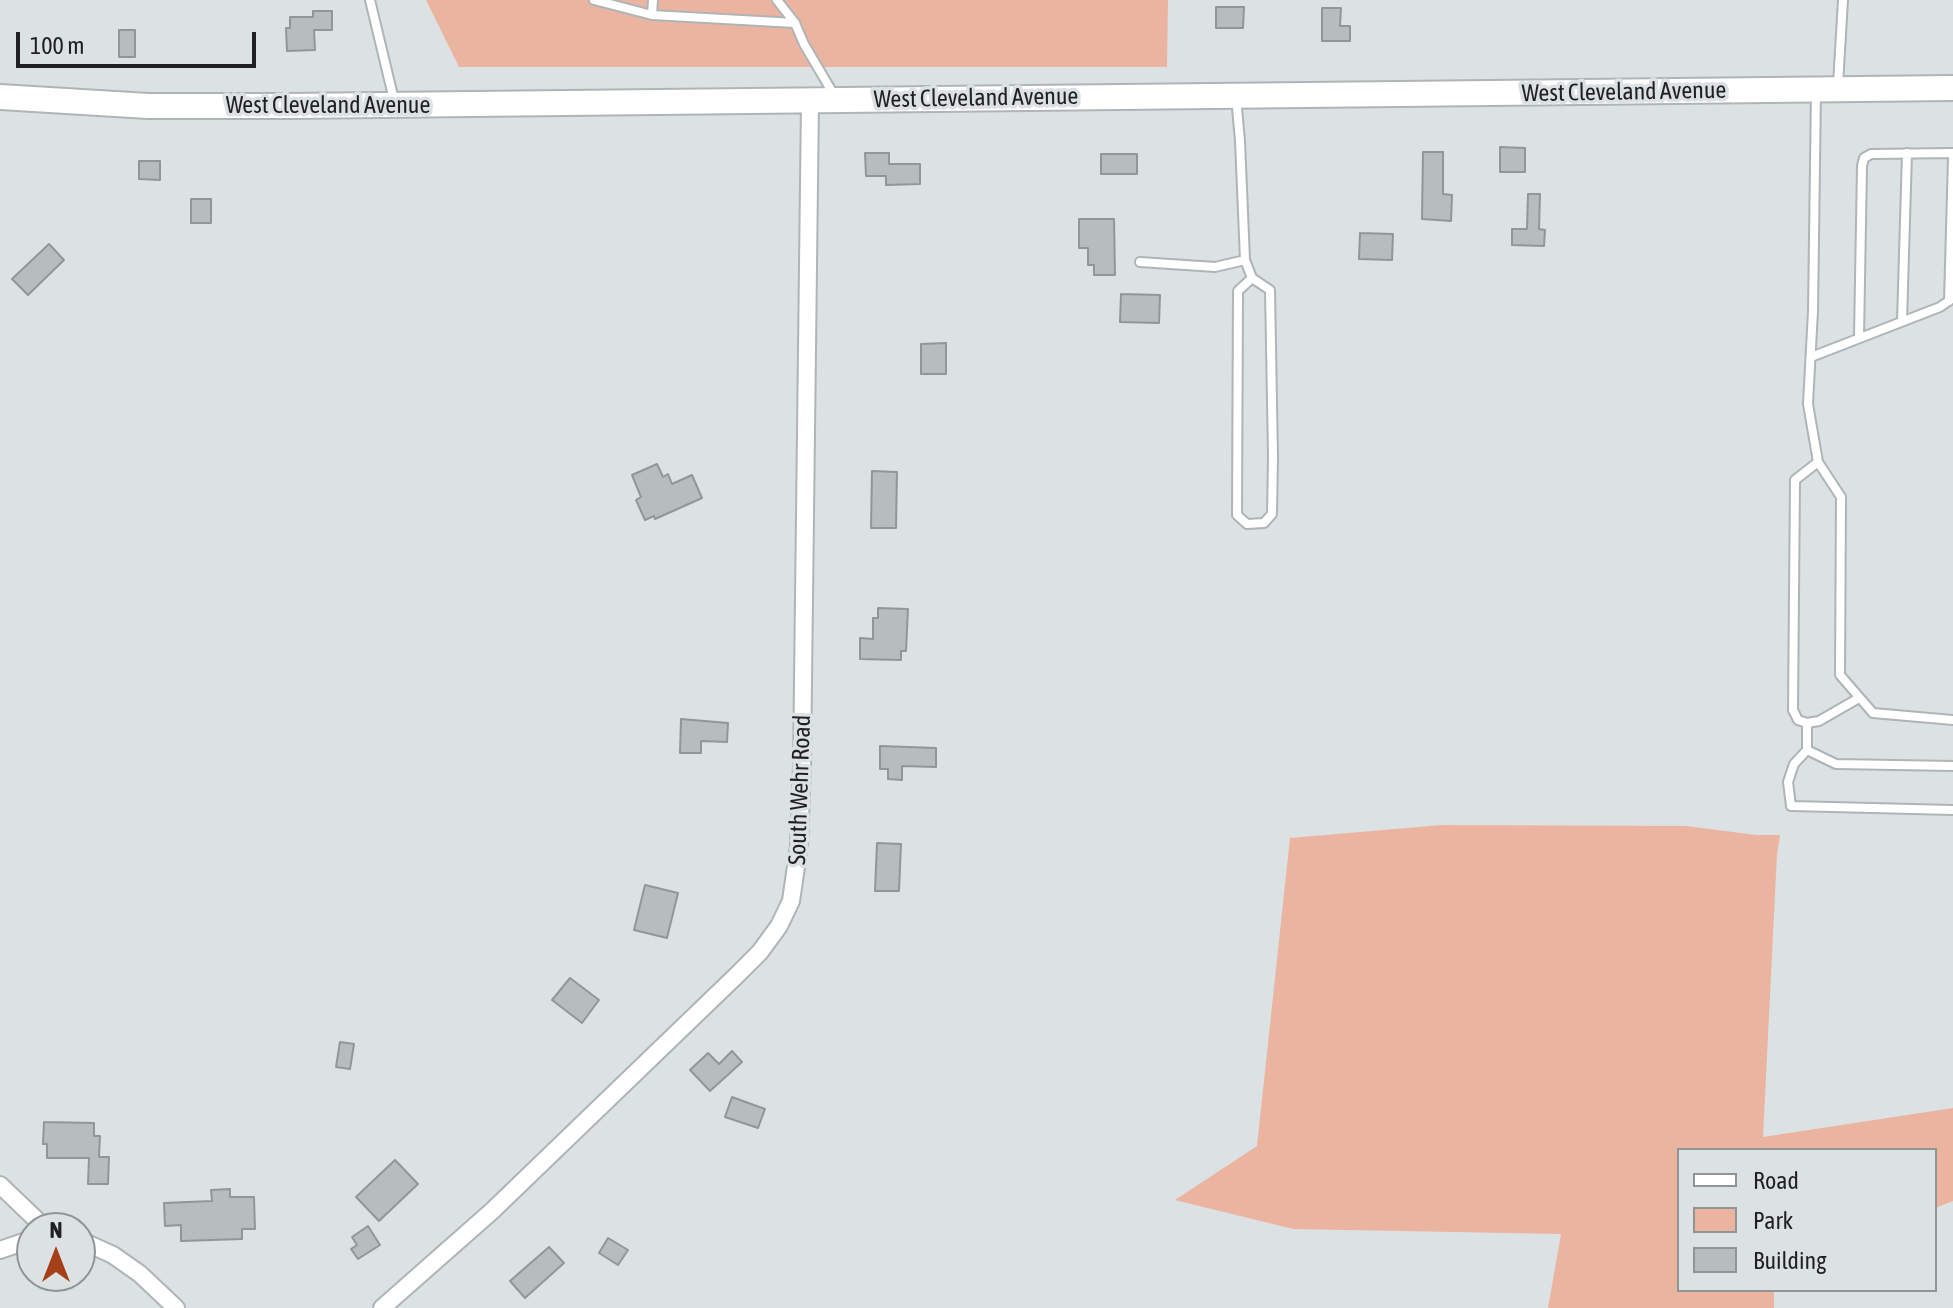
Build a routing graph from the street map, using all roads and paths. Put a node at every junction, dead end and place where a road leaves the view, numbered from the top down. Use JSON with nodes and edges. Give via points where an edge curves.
{"nodes":[{"id":1,"x":370,"y":0,"type":"edge"},
{"id":2,"x":594,"y":0,"type":"edge"},
{"id":3,"x":653,"y":0,"type":"edge"},
{"id":4,"x":777,"y":0,"type":"edge"},
{"id":5,"x":1843,"y":0,"type":"edge"},
{"id":6,"x":652,"y":15,"type":"junction"},
{"id":7,"x":795,"y":23,"type":"junction"},
{"id":8,"x":1953,"y":88,"type":"edge"},
{"id":9,"x":1827,"y":90,"type":"junction"},
{"id":10,"x":1235,"y":96,"type":"junction"},
{"id":11,"x":0,"y":97,"type":"edge"},
{"id":12,"x":810,"y":100,"type":"junction"},
{"id":13,"x":837,"y":100,"type":"junction"},
{"id":14,"x":395,"y":105,"type":"junction"},
{"id":15,"x":1907,"y":153,"type":"junction"},
{"id":16,"x":1953,"y":155,"type":"edge"},
{"id":17,"x":1245,"y":260,"type":"junction"},
{"id":18,"x":1140,"y":262,"type":"dead end"},
{"id":19,"x":1252,"y":278,"type":"junction"},
{"id":20,"x":1951,"y":300,"type":"edge"},
{"id":21,"x":1902,"y":321,"type":"junction"},
{"id":22,"x":1859,"y":337,"type":"junction"},
{"id":23,"x":1811,"y":357,"type":"junction"},
{"id":24,"x":1818,"y":462,"type":"junction"},
{"id":25,"x":1859,"y":698,"type":"junction"},
{"id":26,"x":1953,"y":720,"type":"edge"},
{"id":27,"x":1807,"y":723,"type":"junction"},
{"id":28,"x":1807,"y":750,"type":"junction"},
{"id":29,"x":1953,"y":766,"type":"edge"},
{"id":30,"x":1953,"y":810,"type":"edge"},
{"id":31,"x":0,"y":1185,"type":"edge"},
{"id":32,"x":28,"y":1212,"type":"edge"},
{"id":33,"x":96,"y":1247,"type":"edge"},
{"id":34,"x":176,"y":1308,"type":"edge"},
{"id":35,"x":382,"y":1308,"type":"edge"}],
"edges":[{"from":1,"to":14,"type":"lane"},
{"from":2,"to":6,"type":"lane"},
{"from":3,"to":6,"type":"lane"},
{"from":4,"to":7,"type":"lane"},
{"from":5,"to":9,"type":"lane"},
{"from":6,"to":7,"type":"lane"},
{"from":7,"to":13,"type":"lane"},
{"from":8,"to":9,"type":"main road","name":"West Cleveland Avenue"},
{"from":9,"to":10,"type":"main road","name":"West Cleveland Avenue"},
{"from":9,"to":23,"type":"lane"},
{"from":10,"to":13,"type":"main road","name":"West Cleveland Avenue"},
{"from":10,"to":17,"type":"lane"},
{"from":11,"to":14,"type":"main road","name":"West Cleveland Avenue","via":[[148,106]]},
{"from":12,"to":13,"type":"main road","name":"West Cleveland Avenue"},
{"from":12,"to":14,"type":"main road","name":"West Cleveland Avenue"},
{"from":12,"to":35,"type":"street","name":"South Wehr Road","via":[[802,764],[791,901],[773,935],[737,975],[492,1211]]},
{"from":15,"to":16,"type":"lane"},
{"from":15,"to":21,"type":"lane"},
{"from":15,"to":22,"type":"lane","via":[[1864,158]]},
{"from":16,"to":20,"type":"lane"},
{"from":17,"to":18,"type":"lane","via":[[1215,267]]},
{"from":17,"to":19,"type":"lane"},
{"from":19,"to":19,"type":"lane","via":[[1270,290],[1272,514],[1264,523],[1247,524],[1237,515],[1238,291]]},
{"from":20,"to":21,"type":"lane"},
{"from":21,"to":22,"type":"lane"},
{"from":22,"to":23,"type":"lane"},
{"from":23,"to":24,"type":"lane","via":[[1808,404]]},
{"from":24,"to":25,"type":"lane","via":[[1841,497],[1840,675]]},
{"from":24,"to":27,"type":"lane","via":[[1795,480],[1791,700],[1798,720]]},
{"from":25,"to":26,"type":"lane","via":[[1873,713]]},
{"from":25,"to":27,"type":"lane"},
{"from":27,"to":28,"type":"lane"},
{"from":28,"to":29,"type":"lane","via":[[1836,764]]},
{"from":28,"to":30,"type":"lane","via":[[1794,764],[1788,782],[1791,806]]},
{"from":31,"to":32,"type":"street"},
{"from":33,"to":34,"type":"street","via":[[131,1268]]}]}
